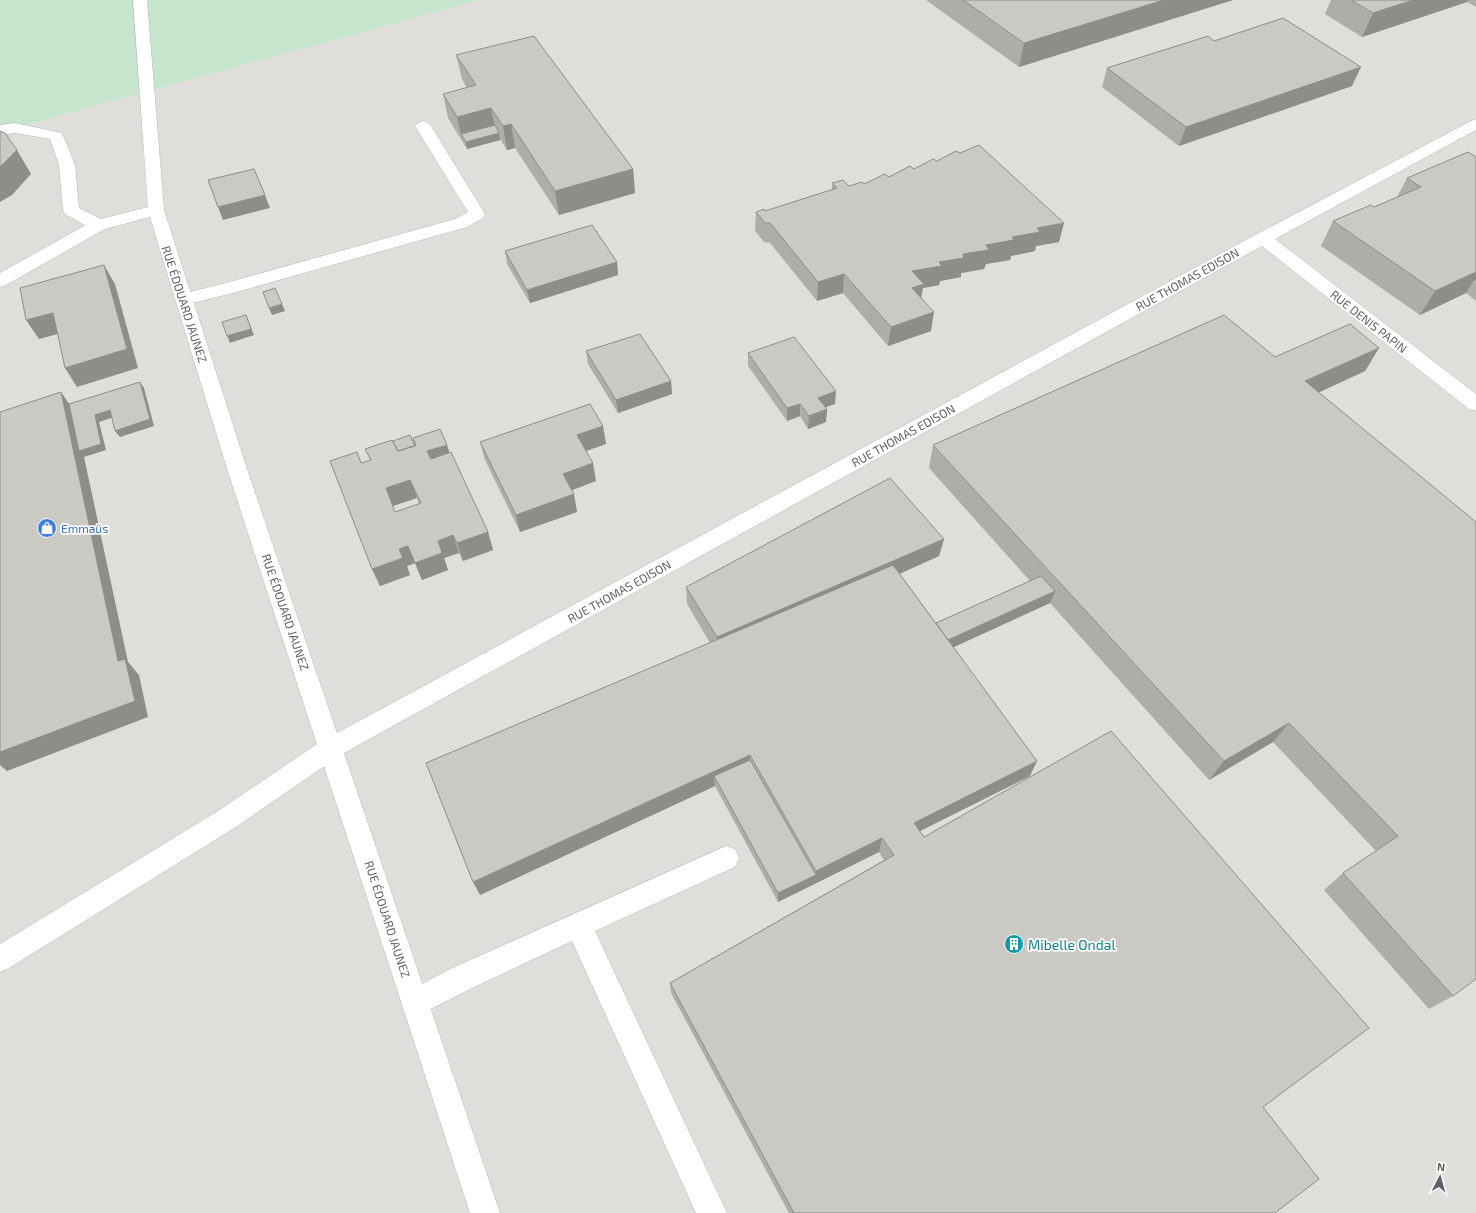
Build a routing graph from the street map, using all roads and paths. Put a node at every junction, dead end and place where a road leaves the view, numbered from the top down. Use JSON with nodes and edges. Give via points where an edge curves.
{"nodes":[{"id":1,"x":140,"y":0,"type":"edge"},
{"id":2,"x":1476,"y":124,"type":"edge"},
{"id":3,"x":424,"y":126,"type":"dead end"},
{"id":4,"x":0,"y":130,"type":"edge"},
{"id":5,"x":156,"y":210,"type":"junction"},
{"id":6,"x":99,"y":225,"type":"junction"},
{"id":7,"x":1262,"y":238,"type":"junction"},
{"id":8,"x":0,"y":281,"type":"edge"},
{"id":9,"x":184,"y":299,"type":"junction"},
{"id":10,"x":1476,"y":404,"type":"edge"},
{"id":11,"x":331,"y":748,"type":"junction"},
{"id":12,"x":726,"y":858,"type":"dead end"},
{"id":13,"x":578,"y":926,"type":"junction"},
{"id":14,"x":0,"y":959,"type":"edge"},
{"id":15,"x":415,"y":1003,"type":"junction"},
{"id":16,"x":485,"y":1213,"type":"edge"},
{"id":17,"x":712,"y":1213,"type":"edge"}],
"edges":[{"from":1,"to":5,"type":"street","name":"RUE ÉDOUARD JAUNEZ"},
{"from":2,"to":7,"type":"street","name":"RUE THOMAS EDISON"},
{"from":3,"to":9,"type":"street","via":[[476,214],[461,223]]},
{"from":4,"to":6,"type":"street","via":[[15,128],[57,136],[67,165],[71,210]]},
{"from":5,"to":6,"type":"street"},
{"from":5,"to":9,"type":"street","name":"RUE ÉDOUARD JAUNEZ"},
{"from":6,"to":8,"type":"street"},
{"from":7,"to":10,"type":"street","name":"RUE DENIS PAPIN"},
{"from":7,"to":11,"type":"street","name":"RUE THOMAS EDISON"},
{"from":9,"to":11,"type":"street","name":"RUE ÉDOUARD JAUNEZ","via":[[239,475]]},
{"from":11,"to":14,"type":"street","name":"RUE THOMAS EDISON","via":[[227,819]]},
{"from":11,"to":15,"type":"street","name":"RUE ÉDOUARD JAUNEZ"},
{"from":12,"to":13,"type":"street"},
{"from":13,"to":15,"type":"street","via":[[460,979]]},
{"from":13,"to":17,"type":"street"},
{"from":15,"to":16,"type":"street","name":"RUE ÉDOUARD JAUNEZ"}]}
